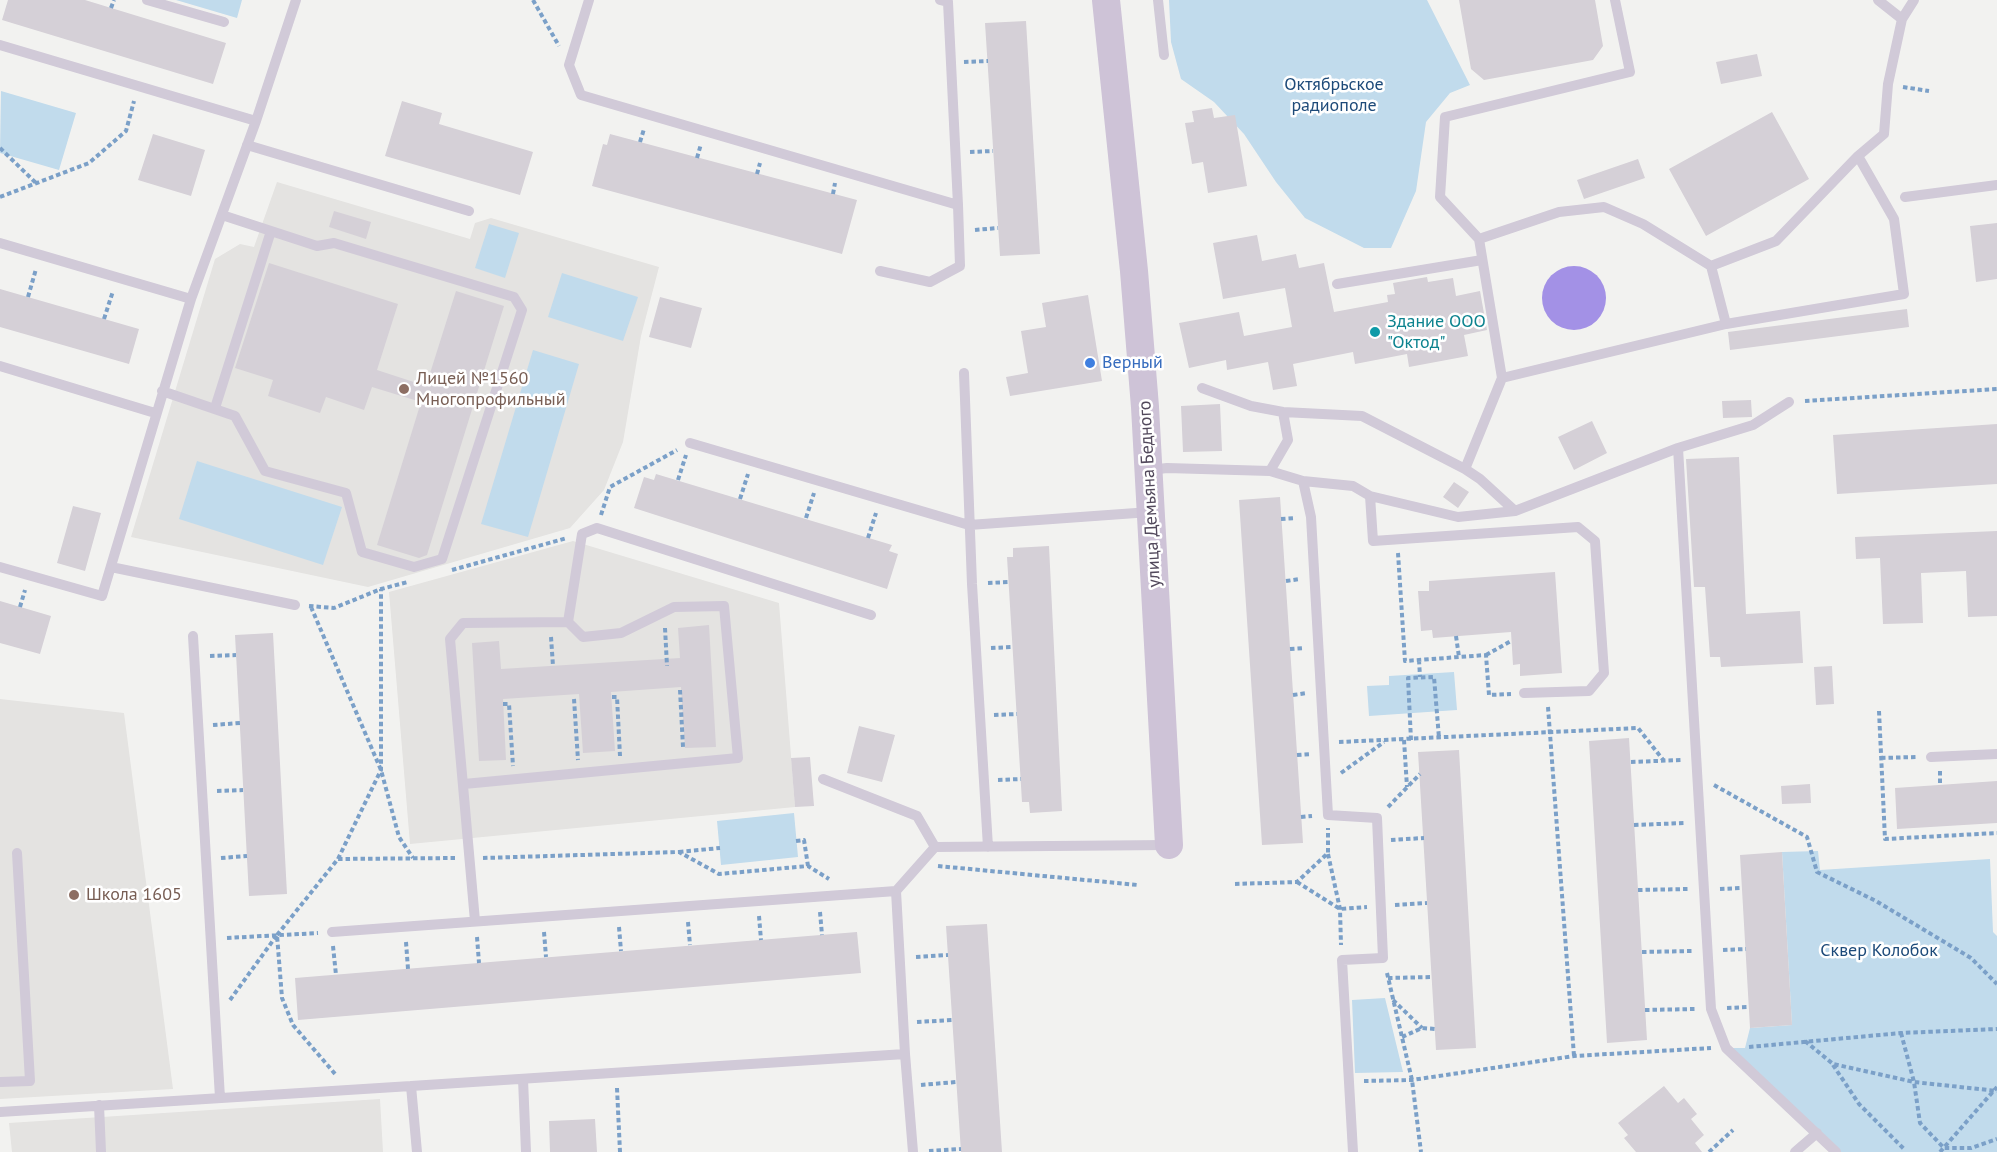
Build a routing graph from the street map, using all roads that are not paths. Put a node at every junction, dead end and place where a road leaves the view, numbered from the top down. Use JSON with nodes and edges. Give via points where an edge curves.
{"nodes":[{"id":1,"x":147,"y":0,"type":"edge"},
{"id":2,"x":296,"y":0,"type":"edge"},
{"id":3,"x":589,"y":0,"type":"edge"},
{"id":4,"x":940,"y":0,"type":"edge"},
{"id":5,"x":1106,"y":0,"type":"edge"},
{"id":6,"x":1158,"y":0,"type":"edge"},
{"id":7,"x":1615,"y":0,"type":"edge"},
{"id":8,"x":1878,"y":0,"type":"edge"},
{"id":9,"x":1914,"y":0,"type":"edge"},
{"id":10,"x":1902,"y":19,"type":"junction"},
{"id":11,"x":224,"y":22,"type":"dead end"},
{"id":12,"x":0,"y":45,"type":"edge"},
{"id":13,"x":1164,"y":55,"type":"dead end"},
{"id":14,"x":256,"y":121,"type":"junction"},
{"id":15,"x":247,"y":145,"type":"junction"},
{"id":16,"x":1858,"y":156,"type":"junction"},
{"id":17,"x":1997,"y":185,"type":"edge"},
{"id":18,"x":1905,"y":197,"type":"dead end"},
{"id":19,"x":958,"y":205,"type":"junction"},
{"id":20,"x":469,"y":211,"type":"dead end"},
{"id":21,"x":222,"y":215,"type":"junction"},
{"id":22,"x":271,"y":231,"type":"junction"},
{"id":23,"x":1479,"y":239,"type":"junction"},
{"id":24,"x":0,"y":243,"type":"edge"},
{"id":25,"x":1482,"y":260,"type":"junction"},
{"id":26,"x":1711,"y":266,"type":"junction"},
{"id":27,"x":880,"y":271,"type":"dead end"},
{"id":28,"x":1337,"y":284,"type":"dead end"},
{"id":29,"x":191,"y":299,"type":"junction"},
{"id":30,"x":1726,"y":324,"type":"junction"},
{"id":31,"x":0,"y":366,"type":"edge"},
{"id":32,"x":964,"y":373,"type":"dead end"},
{"id":33,"x":1502,"y":378,"type":"junction"},
{"id":34,"x":1202,"y":388,"type":"dead end"},
{"id":35,"x":162,"y":391,"type":"junction"},
{"id":36,"x":1789,"y":402,"type":"road end"},
{"id":37,"x":215,"y":408,"type":"junction"},
{"id":38,"x":1283,"y":412,"type":"junction"},
{"id":39,"x":155,"y":413,"type":"junction"},
{"id":40,"x":690,"y":443,"type":"road end"},
{"id":41,"x":1678,"y":448,"type":"junction"},
{"id":42,"x":1465,"y":469,"type":"junction"},
{"id":43,"x":1149,"y":470,"type":"junction"},
{"id":44,"x":1270,"y":471,"type":"junction"},
{"id":45,"x":1303,"y":482,"type":"junction"},
{"id":46,"x":1370,"y":496,"type":"junction"},
{"id":47,"x":1515,"y":511,"type":"junction"},
{"id":48,"x":1150,"y":512,"type":"junction"},
{"id":49,"x":969,"y":525,"type":"junction"},
{"id":50,"x":0,"y":567,"type":"edge"},
{"id":51,"x":111,"y":567,"type":"junction"},
{"id":52,"x":295,"y":605,"type":"dead end"},
{"id":53,"x":871,"y":615,"type":"dead end"},
{"id":54,"x":568,"y":622,"type":"junction"},
{"id":55,"x":193,"y":636,"type":"dead end"},
{"id":56,"x":1524,"y":693,"type":"road end"},
{"id":57,"x":1997,"y":754,"type":"edge"},
{"id":58,"x":1931,"y":757,"type":"road end"},
{"id":59,"x":823,"y":779,"type":"dead end"},
{"id":60,"x":464,"y":784,"type":"junction"},
{"id":61,"x":1168,"y":845,"type":"joint"},
{"id":62,"x":935,"y":847,"type":"junction"},
{"id":63,"x":988,"y":847,"type":"junction"},
{"id":64,"x":17,"y":853,"type":"dead end"},
{"id":65,"x":896,"y":891,"type":"junction"},
{"id":66,"x":475,"y":921,"type":"junction"},
{"id":67,"x":332,"y":932,"type":"road end"},
{"id":68,"x":905,"y":1054,"type":"junction"},
{"id":69,"x":523,"y":1079,"type":"junction"},
{"id":70,"x":0,"y":1082,"type":"edge"},
{"id":71,"x":411,"y":1086,"type":"junction"},
{"id":72,"x":220,"y":1098,"type":"junction"},
{"id":73,"x":99,"y":1106,"type":"junction"},
{"id":74,"x":0,"y":1112,"type":"edge"},
{"id":75,"x":1816,"y":1133,"type":"junction"},
{"id":76,"x":101,"y":1152,"type":"edge"},
{"id":77,"x":417,"y":1152,"type":"edge"},
{"id":78,"x":526,"y":1152,"type":"edge"},
{"id":79,"x":914,"y":1152,"type":"edge"},
{"id":80,"x":1353,"y":1152,"type":"edge"},
{"id":81,"x":1796,"y":1152,"type":"edge"},
{"id":82,"x":1836,"y":1152,"type":"edge"}],
"edges":[{"from":1,"to":11,"type":"lane"},
{"from":2,"to":14,"type":"lane"},
{"from":3,"to":19,"type":"lane","via":[[569,65],[581,95]]},
{"from":4,"to":19,"type":"lane","via":[[948,2]]},
{"from":5,"to":43,"type":"street","name":"улица Демьяна Бедного","via":[[1134,271]]},
{"from":6,"to":13,"type":"lane"},
{"from":7,"to":23,"type":"lane","via":[[1630,72],[1445,117],[1440,197]]},
{"from":8,"to":10,"type":"lane"},
{"from":9,"to":10,"type":"lane"},
{"from":10,"to":16,"type":"lane","via":[[1888,84],[1884,134]]},
{"from":12,"to":14,"type":"lane"},
{"from":14,"to":15,"type":"lane"},
{"from":15,"to":20,"type":"lane"},
{"from":15,"to":21,"type":"lane"},
{"from":16,"to":26,"type":"lane","via":[[1776,241]]},
{"from":16,"to":30,"type":"lane","via":[[1894,219],[1904,294]]},
{"from":17,"to":18,"type":"lane"},
{"from":19,"to":27,"type":"lane","via":[[960,266],[930,282]]},
{"from":21,"to":22,"type":"lane"},
{"from":21,"to":29,"type":"lane"},
{"from":22,"to":37,"type":"lane"},
{"from":22,"to":37,"type":"lane","via":[[317,246],[334,243],[514,297],[522,310],[442,559],[414,567],[362,552],[346,494],[265,471],[235,416]]},
{"from":23,"to":25,"type":"lane"},
{"from":23,"to":26,"type":"lane","via":[[1559,212],[1604,207],[1643,224]]},
{"from":24,"to":29,"type":"lane"},
{"from":25,"to":28,"type":"lane"},
{"from":25,"to":33,"type":"lane"},
{"from":26,"to":30,"type":"lane"},
{"from":29,"to":35,"type":"lane"},
{"from":30,"to":33,"type":"lane"},
{"from":31,"to":39,"type":"lane"},
{"from":32,"to":49,"type":"lane"},
{"from":33,"to":42,"type":"lane"},
{"from":34,"to":38,"type":"lane","via":[[1251,406]]},
{"from":35,"to":37,"type":"lane"},
{"from":35,"to":39,"type":"lane"},
{"from":36,"to":41,"type":"lane","via":[[1753,425]]},
{"from":38,"to":42,"type":"lane","via":[[1362,416]]},
{"from":38,"to":44,"type":"lane","via":[[1288,440]]},
{"from":39,"to":51,"type":"lane"},
{"from":40,"to":49,"type":"lane"},
{"from":41,"to":47,"type":"lane"},
{"from":41,"to":75,"type":"lane","via":[[1711,1009],[1726,1048]]},
{"from":42,"to":47,"type":"lane"},
{"from":43,"to":44,"type":"lane"},
{"from":43,"to":48,"type":"street","name":"улица Демьяна Бедного"},
{"from":44,"to":45,"type":"lane"},
{"from":45,"to":46,"type":"lane","via":[[1353,486]]},
{"from":45,"to":80,"type":"lane","via":[[1311,517],[1328,815],[1377,818],[1383,958],[1342,960]]},
{"from":46,"to":47,"type":"lane","via":[[1458,518]]},
{"from":46,"to":56,"type":"lane","via":[[1373,541],[1578,527],[1595,542],[1604,673],[1589,691]]},
{"from":48,"to":49,"type":"lane"},
{"from":48,"to":61,"type":"street","name":"улица Демьяна Бедного"},
{"from":49,"to":63,"type":"lane"},
{"from":50,"to":51,"type":"lane","via":[[102,596]]},
{"from":51,"to":52,"type":"lane"},
{"from":53,"to":54,"type":"lane","via":[[597,528],[582,534]]},
{"from":54,"to":60,"type":"lane","via":[[464,623],[450,639]]},
{"from":54,"to":60,"type":"lane","via":[[583,637],[621,633],[674,607],[724,606],[738,758]]},
{"from":55,"to":72,"type":"lane"},
{"from":57,"to":58,"type":"lane"},
{"from":59,"to":62,"type":"lane","via":[[917,816]]},
{"from":60,"to":66,"type":"lane"},
{"from":61,"to":63,"type":"lane"},
{"from":62,"to":63,"type":"lane"},
{"from":62,"to":65,"type":"lane"},
{"from":64,"to":70,"type":"lane","via":[[30,1081]]},
{"from":65,"to":66,"type":"lane"},
{"from":65,"to":68,"type":"lane"},
{"from":66,"to":67,"type":"lane"},
{"from":68,"to":69,"type":"lane"},
{"from":68,"to":79,"type":"lane"},
{"from":69,"to":71,"type":"lane"},
{"from":69,"to":78,"type":"lane"},
{"from":71,"to":72,"type":"lane"},
{"from":71,"to":77,"type":"lane"},
{"from":72,"to":73,"type":"lane"},
{"from":73,"to":74,"type":"lane"},
{"from":73,"to":76,"type":"lane"},
{"from":75,"to":81,"type":"lane"},
{"from":75,"to":82,"type":"lane"}]}
